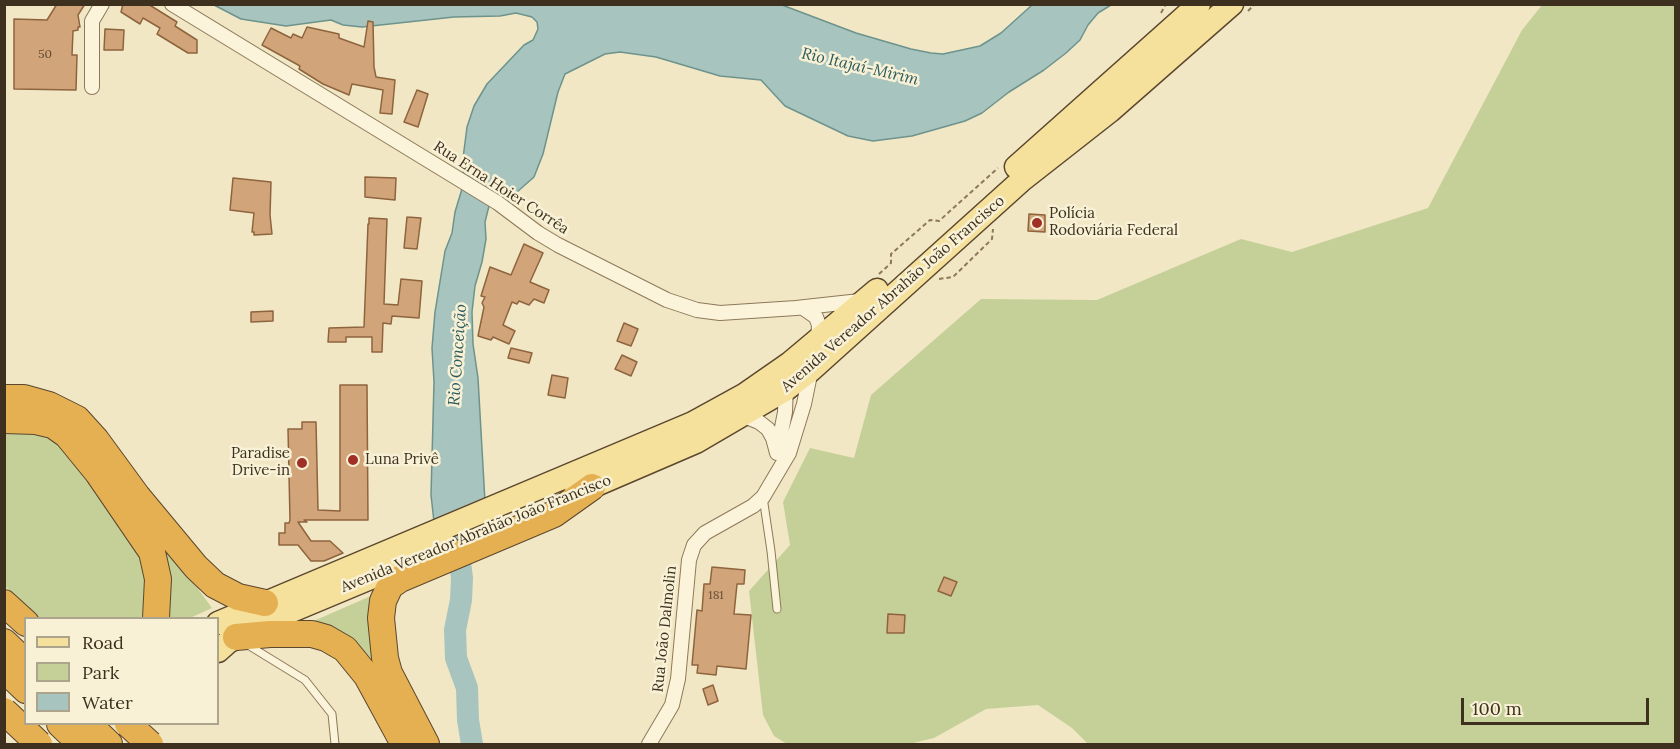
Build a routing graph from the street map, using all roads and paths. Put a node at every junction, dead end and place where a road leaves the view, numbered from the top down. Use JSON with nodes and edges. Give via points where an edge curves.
{"nodes":[{"id":1,"x":102,"y":4,"type":"edge"},
{"id":2,"x":172,"y":4,"type":"edge"},
{"id":3,"x":1175,"y":4,"type":"edge"},
{"id":4,"x":1199,"y":4,"type":"edge"},
{"id":5,"x":1255,"y":4,"type":"edge"},
{"id":6,"x":1239,"y":8,"type":"edge"},
{"id":7,"x":1147,"y":51,"type":"junction"},
{"id":8,"x":92,"y":87,"type":"dead end"},
{"id":9,"x":993,"y":228,"type":"dead end"},
{"id":10,"x":937,"y":279,"type":"dead end"},
{"id":11,"x":866,"y":299,"type":"junction"},
{"id":12,"x":803,"y":308,"type":"junction"},
{"id":13,"x":818,"y":341,"type":"junction"},
{"id":14,"x":801,"y":367,"type":"junction"},
{"id":15,"x":785,"y":390,"type":"junction"},
{"id":16,"x":4,"y":398,"type":"edge"},
{"id":17,"x":744,"y":416,"type":"junction"},
{"id":18,"x":4,"y":420,"type":"edge"},
{"id":19,"x":777,"y":453,"type":"junction"},
{"id":20,"x":773,"y":478,"type":"junction"},
{"id":21,"x":592,"y":487,"type":"joint"},
{"id":22,"x":763,"y":497,"type":"junction"},
{"id":23,"x":514,"y":516,"type":"junction"},
{"id":24,"x":421,"y":555,"type":"junction"},
{"id":25,"x":4,"y":603,"type":"edge"},
{"id":26,"x":265,"y":603,"type":"junction"},
{"id":27,"x":777,"y":609,"type":"dead end"},
{"id":28,"x":156,"y":617,"type":"edge"},
{"id":29,"x":24,"y":621,"type":"edge"},
{"id":30,"x":224,"y":637,"type":"edge"},
{"id":31,"x":4,"y":642,"type":"edge"},
{"id":32,"x":24,"y":661,"type":"edge"},
{"id":33,"x":4,"y":669,"type":"edge"},
{"id":34,"x":24,"y":688,"type":"edge"},
{"id":35,"x":4,"y":711,"type":"edge"},
{"id":36,"x":48,"y":725,"type":"edge"},
{"id":37,"x":62,"y":725,"type":"edge"},
{"id":38,"x":90,"y":725,"type":"edge"},
{"id":39,"x":130,"y":725,"type":"edge"},
{"id":40,"x":144,"y":725,"type":"edge"},
{"id":41,"x":26,"y":744,"type":"edge"},
{"id":42,"x":39,"y":744,"type":"edge"},
{"id":43,"x":81,"y":744,"type":"edge"},
{"id":44,"x":109,"y":744,"type":"edge"},
{"id":45,"x":124,"y":744,"type":"edge"},
{"id":46,"x":150,"y":744,"type":"edge"},
{"id":47,"x":335,"y":744,"type":"edge"},
{"id":48,"x":404,"y":744,"type":"edge"},
{"id":49,"x":426,"y":744,"type":"edge"},
{"id":50,"x":649,"y":744,"type":"edge"}],
"edges":[{"from":1,"to":8,"type":"street","via":[[92,21]]},
{"from":2,"to":12,"type":"street","name":"Rua Erna Hoier Corrêa","via":[[498,202],[538,233],[667,300],[705,312]]},
{"from":3,"to":7,"type":"main road"},
{"from":4,"to":7,"type":"main road","name":"Avenida Vereador Abrahão João Francisco"},
{"from":5,"to":6,"type":"path"},
{"from":6,"to":14,"type":"main road","name":"Avenida Vereador Abrahão João Francisco","via":[[1022,180]]},
{"from":7,"to":11,"type":"main road","name":"Avenida Vereador Abrahão João Francisco"},
{"from":9,"to":10,"type":"path","via":[[992,239],[952,277]]},
{"from":11,"to":12,"type":"street","name":"Rua Erna Hoier Corrêa"},
{"from":11,"to":13,"type":"main road","name":"Avenida Vereador Abrahão João Francisco"},
{"from":12,"to":13,"type":"street","via":[[816,317]]},
{"from":13,"to":14,"type":"main road","name":"Avenida Vereador Abrahão João Francisco"},
{"from":14,"to":15,"type":"main road","name":"Avenida Vereador Abrahão João Francisco"},
{"from":14,"to":20,"type":"street","name":"Rua João Dalmolin","via":[[804,404],[789,453]]},
{"from":14,"to":23,"type":"main road","name":"Avenida Vereador Abrahão João Francisco"},
{"from":15,"to":17,"type":"main road","name":"Avenida Vereador Abrahão João Francisco"},
{"from":15,"to":19,"type":"street","name":"Rua João Dalmolin"},
{"from":16,"to":26,"type":"highway","via":[[24,398],[77,419],[196,567],[215,585],[238,597]]},
{"from":17,"to":19,"type":"street","via":[[768,429]]},
{"from":17,"to":21,"type":"main road","name":"Avenida Vereador Abrahão João Francisco","via":[[696,442]]},
{"from":18,"to":28,"type":"highway","via":[[53,425],[67,435],[98,473],[152,552],[158,579]]},
{"from":19,"to":20,"type":"street","name":"Rua João Dalmolin"},
{"from":20,"to":22,"type":"street","name":"Rua João Dalmolin"},
{"from":21,"to":23,"type":"highway","via":[[554,514]]},
{"from":22,"to":27,"type":"lane"},
{"from":22,"to":50,"type":"street","name":"Rua João Dalmolin","via":[[705,533],[694,545],[689,560],[678,679],[672,705]]},
{"from":23,"to":24,"type":"highway"},
{"from":24,"to":26,"type":"main road","name":"Avenida Vereador Abrahão João Francisco"},
{"from":24,"to":30,"type":"main road","name":"Avenida Vereador Abrahão João Francisco"},
{"from":24,"to":49,"type":"highway","via":[[390,586],[381,618],[389,673]]},
{"from":25,"to":29,"type":"highway"},
{"from":26,"to":30,"type":"main road","name":"Avenida Vereador Abrahão João Francisco"},
{"from":30,"to":47,"type":"lane","via":[[305,680],[332,714]]},
{"from":30,"to":48,"type":"highway","via":[[312,634],[345,649],[367,676]]},
{"from":31,"to":32,"type":"highway"},
{"from":33,"to":34,"type":"highway"},
{"from":35,"to":42,"type":"highway","bridge":true},
{"from":36,"to":41,"type":"main road"},
{"from":37,"to":43,"type":"highway"},
{"from":38,"to":44,"type":"highway"},
{"from":39,"to":46,"type":"highway","bridge":true},
{"from":40,"to":45,"type":"main road"}]}
